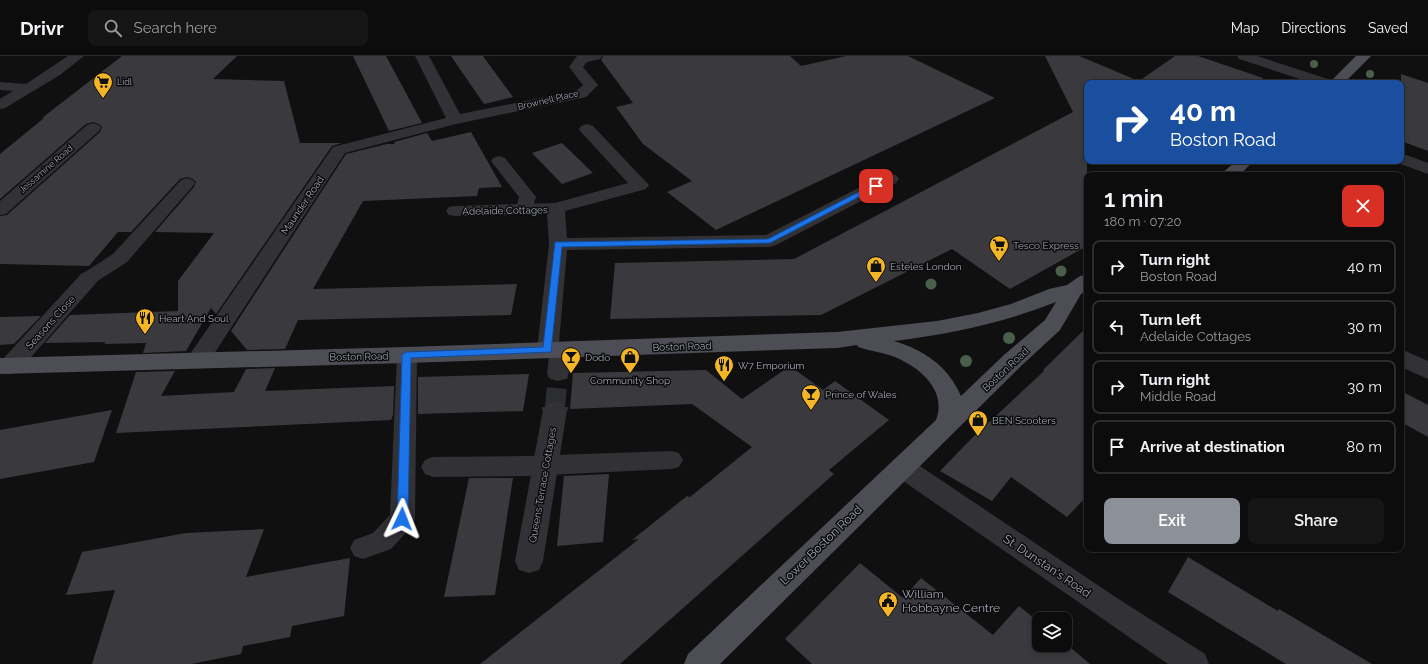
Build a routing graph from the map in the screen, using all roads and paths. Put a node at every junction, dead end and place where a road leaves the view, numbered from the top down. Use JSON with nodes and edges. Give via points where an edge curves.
{"nodes":[{"id":1,"x":77,"y":56,"type":"edge"},
{"id":2,"x":422,"y":56,"type":"edge"},
{"id":3,"x":595,"y":56,"type":"edge"},
{"id":4,"x":1244,"y":56,"type":"edge"},
{"id":5,"x":1364,"y":56,"type":"edge"},
{"id":6,"x":1317,"y":80,"type":"edge"},
{"id":7,"x":1339,"y":80,"type":"edge"},
{"id":8,"x":0,"y":86,"type":"edge"},
{"id":9,"x":28,"y":88,"type":"junction"},
{"id":10,"x":0,"y":105,"type":"edge"},
{"id":11,"x":455,"y":120,"type":"junction"},
{"id":12,"x":93,"y":128,"type":"dead end"},
{"id":13,"x":588,"y":129,"type":"dead end"},
{"id":14,"x":1404,"y":159,"type":"edge"},
{"id":15,"x":499,"y":161,"type":"dead end"},
{"id":16,"x":1242,"y":164,"type":"edge"},
{"id":17,"x":1428,"y":169,"type":"edge"},
{"id":18,"x":1232,"y":172,"type":"edge"},
{"id":19,"x":890,"y":179,"type":"dead end"},
{"id":20,"x":187,"y":184,"type":"dead end"},
{"id":21,"x":556,"y":208,"type":"junction"},
{"id":22,"x":525,"y":209,"type":"junction"},
{"id":23,"x":0,"y":210,"type":"edge"},
{"id":24,"x":455,"y":211,"type":"dead end"},
{"id":25,"x":558,"y":244,"type":"junction"},
{"id":26,"x":90,"y":278,"type":"joint"},
{"id":27,"x":1080,"y":285,"type":"edge"},
{"id":28,"x":837,"y":340,"type":"junction"},
{"id":29,"x":554,"y":350,"type":"junction"},
{"id":30,"x":406,"y":355,"type":"junction"},
{"id":31,"x":1404,"y":359,"type":"edge"},
{"id":32,"x":198,"y":360,"type":"junction"},
{"id":33,"x":5,"y":366,"type":"edge"},
{"id":34,"x":1428,"y":371,"type":"edge"},
{"id":35,"x":558,"y":373,"type":"tunnel mouth"},
{"id":36,"x":555,"y":410,"type":"tunnel mouth"},
{"id":37,"x":945,"y":427,"type":"junction"},
{"id":38,"x":671,"y":460,"type":"dead end"},
{"id":39,"x":546,"y":465,"type":"junction"},
{"id":40,"x":433,"y":467,"type":"dead end"},
{"id":41,"x":902,"y":467,"type":"junction"},
{"id":42,"x":363,"y":548,"type":"dead end"},
{"id":43,"x":529,"y":560,"type":"dead end"},
{"id":44,"x":699,"y":664,"type":"edge"},
{"id":45,"x":1194,"y":664,"type":"edge"}],
"edges":[{"from":1,"to":9,"type":"lane"},
{"from":2,"to":11,"type":"street"},
{"from":3,"to":11,"type":"street","name":"Brownell Place","via":[[582,59],[576,67],[591,85],[581,94]]},
{"from":4,"to":6,"type":"lane"},
{"from":5,"to":7,"type":"main road"},
{"from":8,"to":9,"type":"lane"},
{"from":9,"to":10,"type":"lane"},
{"from":11,"to":32,"type":"street","name":"Maunder Road","via":[[339,150]]},
{"from":12,"to":23,"type":"street","name":"Jessamine Road"},
{"from":13,"to":21,"type":"street","via":[[640,185]]},
{"from":14,"to":17,"type":"street"},
{"from":15,"to":22,"type":"lane","via":[[528,197]]},
{"from":16,"to":18,"type":"main road"},
{"from":19,"to":25,"type":"street","via":[[770,241]]},
{"from":20,"to":26,"type":"lane","via":[[120,258]]},
{"from":21,"to":22,"type":"street","name":"Adelaide Cottages"},
{"from":21,"to":25,"type":"street","name":"Adelaide Cottages"},
{"from":22,"to":24,"type":"street","name":"Adelaide Cottages"},
{"from":25,"to":29,"type":"street","name":"Adelaide Cottages"},
{"from":26,"to":33,"type":"street","name":"Seasons Close"},
{"from":27,"to":28,"type":"main road","name":"Boston Road","via":[[1018,309],[978,320],[937,328]]},
{"from":27,"to":37,"type":"main road","name":"Boston Road","via":[[1053,325]]},
{"from":28,"to":29,"type":"main road","name":"Boston Road"},
{"from":28,"to":37,"type":"main road","name":"Boston Road","via":[[883,345],[900,350],[926,364],[937,374],[950,395],[951,406]]},
{"from":29,"to":30,"type":"main road","name":"Boston Road"},
{"from":29,"to":35,"type":"street"},
{"from":30,"to":32,"type":"main road","name":"Boston Road"},
{"from":30,"to":42,"type":"lane","via":[[402,519],[382,541]]},
{"from":31,"to":34,"type":"street"},
{"from":32,"to":33,"type":"main road","name":"Boston Road"},
{"from":36,"to":39,"type":"street","name":"Queens Terrace Cottages"},
{"from":37,"to":41,"type":"main road","name":"Lower Boston Road"},
{"from":38,"to":39,"type":"lane"},
{"from":39,"to":40,"type":"lane"},
{"from":39,"to":43,"type":"street","name":"Queens Terrace Cottages"},
{"from":41,"to":44,"type":"main road","name":"Lower Boston Road"},
{"from":41,"to":45,"type":"street","name":"St. Dunstan's Road"}]}
